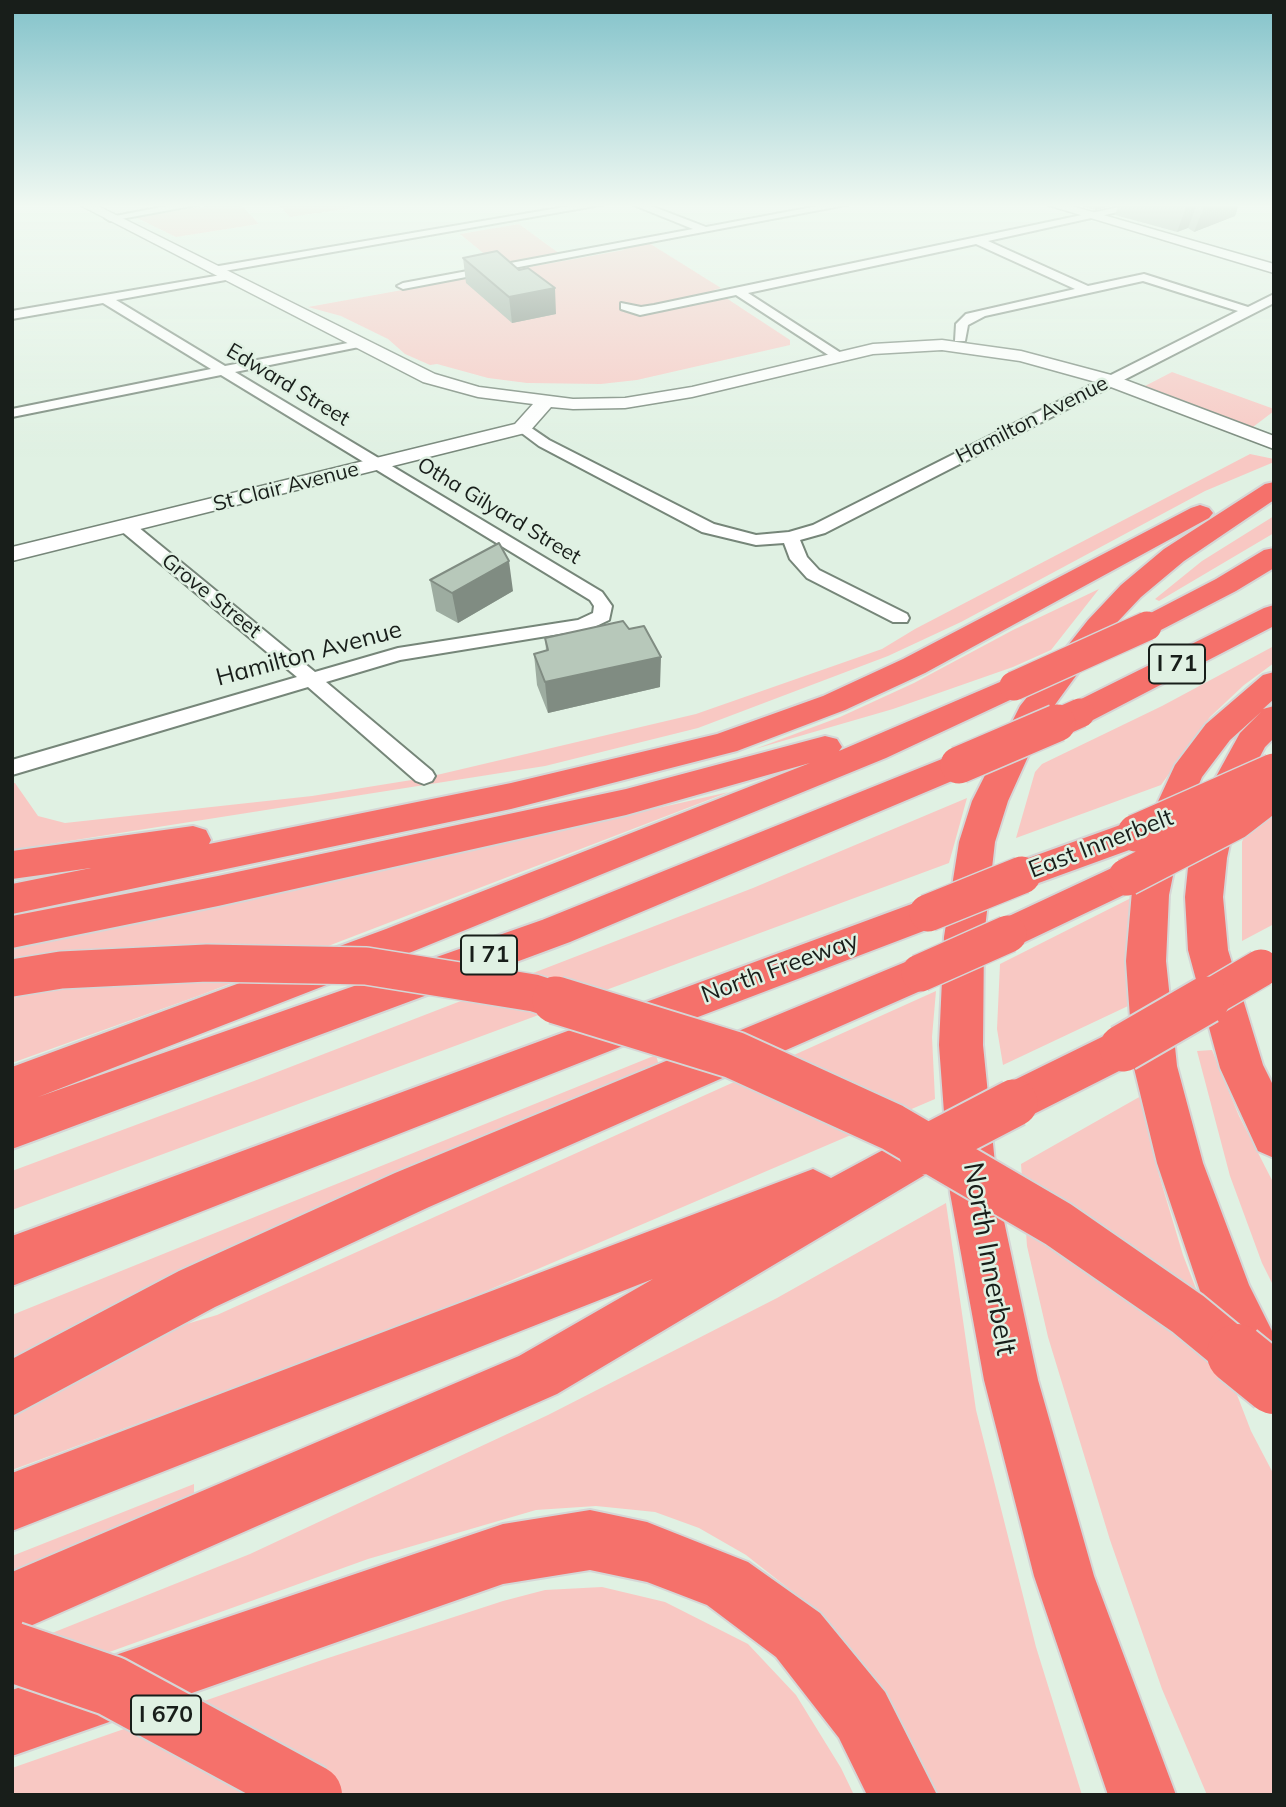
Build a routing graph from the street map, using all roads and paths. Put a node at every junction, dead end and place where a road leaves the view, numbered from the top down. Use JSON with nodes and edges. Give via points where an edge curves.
{"nodes":[{"id":1,"x":154,"y":288,"type":"edge"},
{"id":2,"x":249,"y":288,"type":"edge"},
{"id":3,"x":751,"y":288,"type":"edge"},
{"id":4,"x":1083,"y":288,"type":"edge"},
{"id":5,"x":1094,"y":288,"type":"edge"},
{"id":6,"x":1180,"y":288,"type":"edge"},
{"id":7,"x":1087,"y":290,"type":"junction"},
{"id":8,"x":738,"y":291,"type":"junction"},
{"id":9,"x":1274,"y":298,"type":"edge"},
{"id":10,"x":104,"y":299,"type":"junction"},
{"id":11,"x":625,"y":306,"type":"dead end"},
{"id":12,"x":1249,"y":310,"type":"junction"},
{"id":13,"x":12,"y":315,"type":"edge"},
{"id":14,"x":960,"y":338,"type":"junction"},
{"id":15,"x":359,"y":343,"type":"junction"},
{"id":16,"x":830,"y":352,"type":"junction"},
{"id":17,"x":223,"y":370,"type":"junction"},
{"id":18,"x":1109,"y":380,"type":"junction"},
{"id":19,"x":548,"y":400,"type":"junction"},
{"id":20,"x":12,"y":413,"type":"edge"},
{"id":21,"x":522,"y":428,"type":"junction"},
{"id":22,"x":1274,"y":443,"type":"edge"},
{"id":23,"x":378,"y":464,"type":"junction"},
{"id":24,"x":1274,"y":483,"type":"edge"},
{"id":25,"x":1274,"y":489,"type":"edge"},
{"id":26,"x":126,"y":526,"type":"junction"},
{"id":27,"x":790,"y":537,"type":"junction"},
{"id":28,"x":12,"y":554,"type":"edge"},
{"id":29,"x":1274,"y":556,"type":"edge"},
{"id":30,"x":596,"y":596,"type":"joint"},
{"id":31,"x":1274,"y":614,"type":"edge"},
{"id":32,"x":900,"y":618,"type":"dead end"},
{"id":33,"x":311,"y":679,"type":"junction"},
{"id":34,"x":1274,"y":682,"type":"edge"},
{"id":35,"x":1022,"y":700,"type":"junction"},
{"id":36,"x":1274,"y":717,"type":"edge"},
{"id":37,"x":12,"y":768,"type":"edge"},
{"id":38,"x":1274,"y":772,"type":"edge"},
{"id":39,"x":424,"y":776,"type":"dead end"},
{"id":40,"x":1274,"y":791,"type":"edge"},
{"id":41,"x":511,"y":796,"type":"junction"},
{"id":42,"x":1152,"y":825,"type":"junction"},
{"id":43,"x":12,"y":865,"type":"edge"},
{"id":44,"x":12,"y":900,"type":"edge"},
{"id":45,"x":928,"y":913,"type":"joint"},
{"id":46,"x":12,"y":932,"type":"edge"},
{"id":47,"x":1267,"y":963,"type":"edge"},
{"id":48,"x":12,"y":978,"type":"edge"},
{"id":49,"x":12,"y":1087,"type":"edge"},
{"id":50,"x":12,"y":1128,"type":"edge"},
{"id":51,"x":1274,"y":1136,"type":"edge"},
{"id":52,"x":922,"y":1151,"type":"junction"},
{"id":53,"x":12,"y":1261,"type":"edge"},
{"id":54,"x":1274,"y":1384,"type":"edge"},
{"id":55,"x":12,"y":1389,"type":"edge"},
{"id":56,"x":1274,"y":1394,"type":"edge"},
{"id":57,"x":12,"y":1502,"type":"edge"},
{"id":58,"x":12,"y":1603,"type":"edge"},
{"id":59,"x":12,"y":1652,"type":"edge"},
{"id":60,"x":12,"y":1724,"type":"edge"},
{"id":61,"x":312,"y":1795,"type":"edge"},
{"id":62,"x":902,"y":1795,"type":"edge"},
{"id":63,"x":1142,"y":1795,"type":"edge"}],
"edges":[{"from":1,"to":10,"type":"street"},
{"from":2,"to":15,"type":"street"},
{"from":3,"to":8,"type":"street"},
{"from":4,"to":7,"type":"street"},
{"from":5,"to":7,"type":"street"},
{"from":6,"to":12,"type":"street"},
{"from":7,"to":14,"type":"street","via":[[970,317],[962,324]]},
{"from":8,"to":11,"type":"street","via":[[645,311]]},
{"from":8,"to":16,"type":"street"},
{"from":9,"to":12,"type":"street","name":"Hamilton Avenue"},
{"from":10,"to":13,"type":"street"},
{"from":10,"to":17,"type":"street","name":"Edward Street"},
{"from":12,"to":18,"type":"street","name":"Hamilton Avenue"},
{"from":14,"to":16,"type":"street","via":[[900,337]]},
{"from":14,"to":18,"type":"street","via":[[1055,355]]},
{"from":15,"to":17,"type":"street"},
{"from":15,"to":19,"type":"street","via":[[443,383]]},
{"from":16,"to":18,"type":"street","via":[[907,345],[958,347],[1021,356]]},
{"from":16,"to":19,"type":"street","via":[[653,400],[596,404]]},
{"from":17,"to":20,"type":"street"},
{"from":17,"to":23,"type":"street","name":"Edward Street"},
{"from":18,"to":22,"type":"street"},
{"from":18,"to":27,"type":"street","name":"Hamilton Avenue","via":[[819,529]]},
{"from":19,"to":21,"type":"street"},
{"from":21,"to":23,"type":"street","name":"St Clair Avenue"},
{"from":21,"to":27,"type":"street","name":"Hamilton Avenue","via":[[708,528],[756,540]]},
{"from":23,"to":26,"type":"street","name":"St Clair Avenue"},
{"from":23,"to":30,"type":"street","name":"Otha Gilyard Street"},
{"from":24,"to":41,"type":"highway","via":[[1194,515],[914,666],[834,703],[725,743]]},
{"from":25,"to":35,"type":"highway","name":"North Innerbelt","via":[[1174,555],[1131,591]]},
{"from":26,"to":28,"type":"street","name":"St Clair Avenue"},
{"from":26,"to":33,"type":"street","name":"Grove Street"},
{"from":27,"to":32,"type":"street","via":[[799,559],[813,574]]},
{"from":29,"to":35,"type":"highway","bridge":true},
{"from":30,"to":33,"type":"street","name":"Hamilton Avenue","via":[[604,606],[602,616],[583,625],[398,654]]},
{"from":31,"to":50,"type":"highway","number":"I 71","bridge":true,"via":[[1080,713],[556,931]]},
{"from":33,"to":37,"type":"street","name":"Hamilton Avenue"},
{"from":33,"to":39,"type":"street","name":"Grove Street"},
{"from":34,"to":42,"type":"highway","via":[[1218,732]]},
{"from":35,"to":46,"type":"highway","via":[[626,802]]},
{"from":35,"to":49,"type":"highway","via":[[874,750],[400,940]]},
{"from":35,"to":63,"type":"highway","name":"North Innerbelt","via":[[977,842],[964,937],[961,1045],[974,1193],[1011,1380],[1061,1563]]},
{"from":36,"to":51,"type":"highway","via":[[1252,741],[1224,793],[1204,897],[1208,950],[1224,1009],[1242,1068]]},
{"from":38,"to":42,"type":"highway","name":"East Innerbelt","bridge":true},
{"from":40,"to":55,"type":"highway","bridge":true,"via":[[1235,821],[1008,934],[412,1190],[197,1289]]},
{"from":41,"to":43,"type":"highway"},
{"from":41,"to":44,"type":"highway"},
{"from":42,"to":45,"type":"highway","name":"East Innerbelt","bridge":true},
{"from":42,"to":56,"type":"highway","via":[[1146,961],[1155,1066],[1180,1163],[1228,1297]]},
{"from":45,"to":53,"type":"highway","name":"North Freeway"},
{"from":47,"to":52,"type":"highway","bridge":true,"via":[[1123,1048]]},
{"from":48,"to":54,"type":"highway","bridge":true,"via":[[61,970],[207,963],[366,966],[534,993],[734,1055],[892,1127],[1058,1224],[1188,1314]]},
{"from":52,"to":57,"type":"highway"},
{"from":52,"to":58,"type":"highway","via":[[538,1375]]},
{"from":59,"to":61,"type":"highway","number":"I 670","bridge":true,"via":[[111,1686]]},
{"from":60,"to":62,"type":"highway","via":[[503,1554],[590,1540],[647,1552],[727,1583],[798,1635],[862,1715]]}]}
